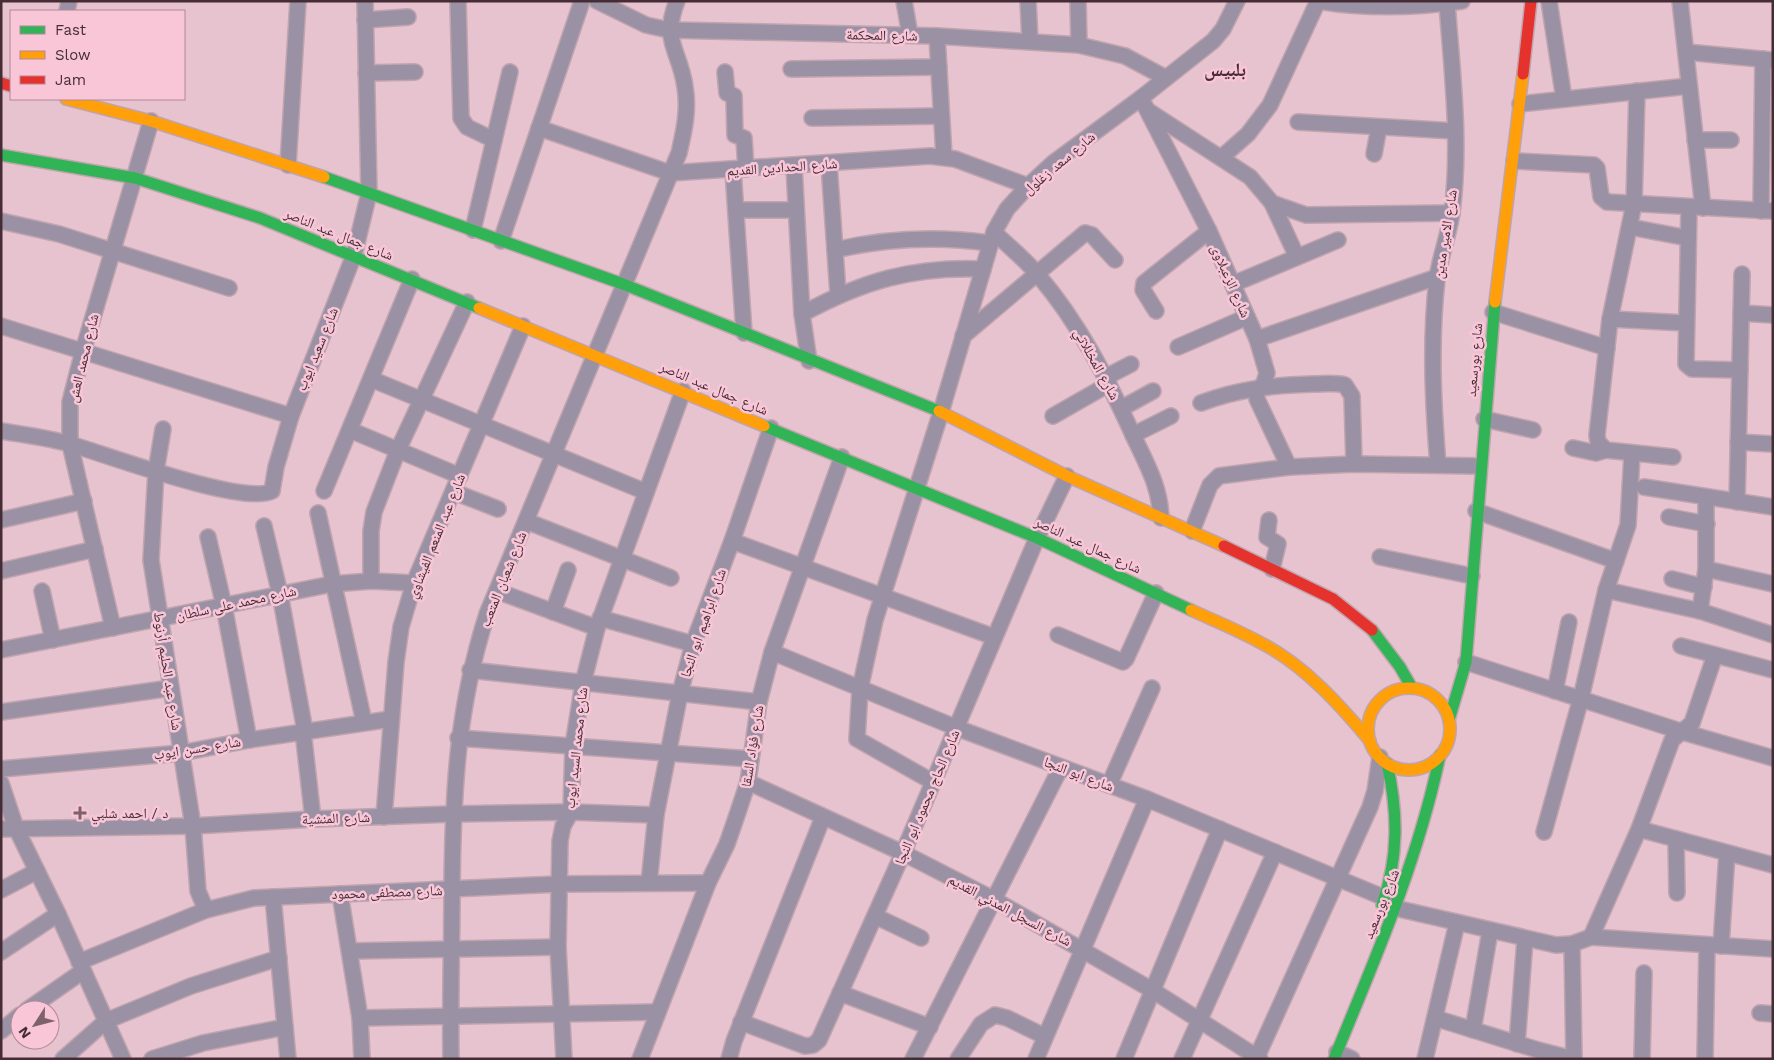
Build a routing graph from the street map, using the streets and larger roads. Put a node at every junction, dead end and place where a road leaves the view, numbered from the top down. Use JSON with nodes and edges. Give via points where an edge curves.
{"nodes":[{"id":1,"x":298,"y":1,"type":"edge"},
{"id":2,"x":365,"y":1,"type":"edge"},
{"id":3,"x":458,"y":1,"type":"edge"},
{"id":4,"x":582,"y":1,"type":"edge"},
{"id":5,"x":597,"y":1,"type":"edge"},
{"id":6,"x":677,"y":1,"type":"edge"},
{"id":7,"x":904,"y":1,"type":"edge"},
{"id":8,"x":1028,"y":1,"type":"edge"},
{"id":9,"x":1078,"y":1,"type":"edge"},
{"id":10,"x":1237,"y":1,"type":"edge"},
{"id":11,"x":1318,"y":1,"type":"edge"},
{"id":12,"x":1531,"y":1,"type":"edge"},
{"id":13,"x":1549,"y":1,"type":"edge"},
{"id":14,"x":1680,"y":1,"type":"edge"},
{"id":15,"x":1455,"y":2,"type":"edge"},
{"id":16,"x":408,"y":17,"type":"dead end"},
{"id":17,"x":366,"y":20,"type":"junction"},
{"id":18,"x":669,"y":30,"type":"junction"},
{"id":19,"x":910,"y":35,"type":"junction"},
{"id":20,"x":937,"y":36,"type":"junction"},
{"id":21,"x":1030,"y":41,"type":"junction"},
{"id":22,"x":1079,"y":45,"type":"junction"},
{"id":23,"x":1686,"y":52,"type":"junction"},
{"id":24,"x":1768,"y":60,"type":"edge"},
{"id":25,"x":939,"y":67,"type":"junction"},
{"id":26,"x":792,"y":69,"type":"dead end"},
{"id":27,"x":415,"y":72,"type":"dead end"},
{"id":28,"x":510,"y":72,"type":"dead end"},
{"id":29,"x":726,"y":72,"type":"dead end"},
{"id":30,"x":366,"y":73,"type":"junction"},
{"id":31,"x":1166,"y":78,"type":"junction"},
{"id":32,"x":1689,"y":86,"type":"junction"},
{"id":33,"x":1637,"y":91,"type":"junction"},
{"id":34,"x":1141,"y":98,"type":"junction"},
{"id":35,"x":70,"y":100,"type":"edge"},
{"id":36,"x":1564,"y":100,"type":"junction"},
{"id":37,"x":1520,"y":104,"type":"junction"},
{"id":38,"x":1149,"y":112,"type":"junction"},
{"id":39,"x":941,"y":116,"type":"junction"},
{"id":40,"x":812,"y":118,"type":"dead end"},
{"id":41,"x":151,"y":121,"type":"junction"},
{"id":42,"x":1298,"y":122,"type":"dead end"},
{"id":43,"x":1379,"y":127,"type":"junction"},
{"id":44,"x":539,"y":128,"type":"junction"},
{"id":45,"x":1455,"y":131,"type":"junction"},
{"id":46,"x":494,"y":140,"type":"junction"},
{"id":47,"x":1695,"y":140,"type":"junction"},
{"id":48,"x":1731,"y":140,"type":"dead end"},
{"id":49,"x":1374,"y":154,"type":"dead end"},
{"id":50,"x":1,"y":155,"type":"edge"},
{"id":51,"x":944,"y":157,"type":"junction"},
{"id":52,"x":1222,"y":157,"type":"junction"},
{"id":53,"x":1514,"y":161,"type":"junction"},
{"id":54,"x":829,"y":164,"type":"junction"},
{"id":55,"x":288,"y":165,"type":"junction"},
{"id":56,"x":794,"y":166,"type":"junction"},
{"id":57,"x":740,"y":170,"type":"junction"},
{"id":58,"x":670,"y":173,"type":"junction"},
{"id":59,"x":135,"y":178,"type":"junction"},
{"id":60,"x":1028,"y":186,"type":"junction"},
{"id":61,"x":369,"y":193,"type":"junction"},
{"id":62,"x":1272,"y":203,"type":"junction"},
{"id":63,"x":1634,"y":204,"type":"junction"},
{"id":64,"x":1696,"y":208,"type":"junction"},
{"id":65,"x":736,"y":210,"type":"junction"},
{"id":66,"x":796,"y":210,"type":"junction"},
{"id":67,"x":1767,"y":211,"type":"edge"},
{"id":68,"x":1452,"y":213,"type":"junction"},
{"id":69,"x":1,"y":221,"type":"edge"},
{"id":70,"x":1630,"y":227,"type":"junction"},
{"id":71,"x":472,"y":230,"type":"junction"},
{"id":72,"x":1209,"y":231,"type":"junction"},
{"id":73,"x":992,"y":238,"type":"junction"},
{"id":74,"x":1688,"y":238,"type":"junction"},
{"id":75,"x":1338,"y":240,"type":"dead end"},
{"id":76,"x":501,"y":241,"type":"junction"},
{"id":77,"x":112,"y":250,"type":"junction"},
{"id":78,"x":835,"y":250,"type":"junction"},
{"id":79,"x":354,"y":255,"type":"junction"},
{"id":80,"x":1297,"y":257,"type":"junction"},
{"id":81,"x":1115,"y":260,"type":"dead end"},
{"id":82,"x":983,"y":269,"type":"junction"},
{"id":83,"x":1037,"y":273,"type":"junction"},
{"id":84,"x":1742,"y":274,"type":"dead end"},
{"id":85,"x":1437,"y":277,"type":"junction"},
{"id":86,"x":412,"y":279,"type":"junction"},
{"id":87,"x":623,"y":284,"type":"junction"},
{"id":88,"x":1233,"y":284,"type":"junction"},
{"id":89,"x":229,"y":288,"type":"dead end"},
{"id":90,"x":838,"y":294,"type":"junction"},
{"id":91,"x":467,"y":302,"type":"junction"},
{"id":92,"x":1156,"y":311,"type":"dead end"},
{"id":93,"x":1493,"y":312,"type":"junction"},
{"id":94,"x":1741,"y":313,"type":"junction"},
{"id":95,"x":802,"y":314,"type":"junction"},
{"id":96,"x":1773,"y":315,"type":"edge"},
{"id":97,"x":1247,"y":317,"type":"junction"},
{"id":98,"x":1610,"y":319,"type":"junction"},
{"id":99,"x":1686,"y":322,"type":"junction"},
{"id":100,"x":1,"y":326,"type":"edge"},
{"id":101,"x":523,"y":326,"type":"junction"},
{"id":102,"x":744,"y":333,"type":"junction"},
{"id":103,"x":963,"y":336,"type":"junction"},
{"id":104,"x":1256,"y":339,"type":"junction"},
{"id":105,"x":1178,"y":347,"type":"dead end"},
{"id":106,"x":1607,"y":348,"type":"junction"},
{"id":107,"x":82,"y":352,"type":"junction"},
{"id":108,"x":594,"y":354,"type":"junction"},
{"id":109,"x":809,"y":361,"type":"junction"},
{"id":110,"x":1131,"y":364,"type":"dead end"},
{"id":111,"x":1740,"y":370,"type":"junction"},
{"id":112,"x":371,"y":378,"type":"junction"},
{"id":113,"x":1108,"y":380,"type":"junction"},
{"id":114,"x":1261,"y":388,"type":"junction"},
{"id":115,"x":683,"y":391,"type":"junction"},
{"id":116,"x":1153,"y":391,"type":"dead end"},
{"id":117,"x":422,"y":400,"type":"junction"},
{"id":118,"x":1202,"y":403,"type":"dead end"},
{"id":119,"x":1122,"y":408,"type":"junction"},
{"id":120,"x":941,"y":412,"type":"junction"},
{"id":121,"x":291,"y":416,"type":"junction"},
{"id":122,"x":1053,"y":416,"type":"dead end"},
{"id":123,"x":1171,"y":416,"type":"dead end"},
{"id":124,"x":1484,"y":419,"type":"junction"},
{"id":125,"x":482,"y":424,"type":"junction"},
{"id":126,"x":771,"y":428,"type":"junction"},
{"id":127,"x":163,"y":429,"type":"dead end"},
{"id":128,"x":350,"y":430,"type":"junction"},
{"id":129,"x":1533,"y":430,"type":"dead end"},
{"id":130,"x":1,"y":431,"type":"edge"},
{"id":131,"x":1133,"y":435,"type":"junction"},
{"id":132,"x":1738,"y":442,"type":"junction"},
{"id":133,"x":70,"y":444,"type":"junction"},
{"id":134,"x":1773,"y":444,"type":"edge"},
{"id":135,"x":1573,"y":448,"type":"dead end"},
{"id":136,"x":398,"y":450,"type":"junction"},
{"id":137,"x":1606,"y":450,"type":"junction"},
{"id":138,"x":554,"y":454,"type":"junction"},
{"id":139,"x":1632,"y":454,"type":"junction"},
{"id":140,"x":842,"y":457,"type":"junction"},
{"id":141,"x":1673,"y":457,"type":"dead end"},
{"id":142,"x":1354,"y":464,"type":"junction"},
{"id":143,"x":1438,"y":465,"type":"junction"},
{"id":144,"x":1479,"y":466,"type":"junction"},
{"id":145,"x":1289,"y":467,"type":"junction"},
{"id":146,"x":156,"y":471,"type":"junction"},
{"id":147,"x":460,"y":476,"type":"junction"},
{"id":148,"x":1067,"y":476,"type":"junction"},
{"id":149,"x":1644,"y":487,"type":"dead end"},
{"id":150,"x":916,"y":488,"type":"junction"},
{"id":151,"x":324,"y":491,"type":"dead end"},
{"id":152,"x":454,"y":492,"type":"junction"},
{"id":153,"x":646,"y":492,"type":"junction"},
{"id":154,"x":1706,"y":497,"type":"junction"},
{"id":155,"x":84,"y":502,"type":"junction"},
{"id":156,"x":1737,"y":502,"type":"junction"},
{"id":157,"x":1773,"y":507,"type":"edge"},
{"id":158,"x":498,"y":509,"type":"dead end"},
{"id":159,"x":1476,"y":511,"type":"junction"},
{"id":160,"x":318,"y":513,"type":"dead end"},
{"id":161,"x":1669,"y":517,"type":"dead end"},
{"id":162,"x":1161,"y":518,"type":"junction"},
{"id":163,"x":1,"y":520,"type":"edge"},
{"id":164,"x":1269,"y":520,"type":"dead end"},
{"id":165,"x":526,"y":521,"type":"junction"},
{"id":166,"x":1707,"y":524,"type":"junction"},
{"id":167,"x":264,"y":526,"type":"dead end"},
{"id":168,"x":1192,"y":531,"type":"junction"},
{"id":169,"x":208,"y":537,"type":"dead end"},
{"id":170,"x":1037,"y":538,"type":"junction"},
{"id":171,"x":732,"y":541,"type":"junction"},
{"id":172,"x":95,"y":549,"type":"junction"},
{"id":173,"x":1380,"y":557,"type":"dead end"},
{"id":174,"x":621,"y":560,"type":"junction"},
{"id":175,"x":1616,"y":561,"type":"junction"},
{"id":176,"x":803,"y":567,"type":"junction"},
{"id":177,"x":1272,"y":569,"type":"junction"},
{"id":178,"x":1706,"y":569,"type":"junction"},
{"id":179,"x":568,"y":570,"type":"dead end"},
{"id":180,"x":1,"y":571,"type":"edge"},
{"id":181,"x":1472,"y":576,"type":"junction"},
{"id":182,"x":671,"y":578,"type":"dead end"},
{"id":183,"x":1672,"y":578,"type":"dead end"},
{"id":184,"x":371,"y":581,"type":"junction"},
{"id":185,"x":414,"y":583,"type":"junction"},
{"id":186,"x":332,"y":584,"type":"junction"},
{"id":187,"x":1773,"y":584,"type":"edge"},
{"id":188,"x":1704,"y":587,"type":"junction"},
{"id":189,"x":1606,"y":590,"type":"junction"},
{"id":190,"x":497,"y":591,"type":"junction"},
{"id":191,"x":42,"y":592,"type":"dead end"},
{"id":192,"x":1156,"y":593,"type":"junction"},
{"id":193,"x":280,"y":594,"type":"junction"},
{"id":194,"x":881,"y":596,"type":"junction"},
{"id":195,"x":224,"y":606,"type":"junction"},
{"id":196,"x":1700,"y":611,"type":"junction"},
{"id":197,"x":554,"y":612,"type":"junction"},
{"id":198,"x":160,"y":619,"type":"junction"},
{"id":199,"x":1569,"y":622,"type":"dead end"},
{"id":200,"x":598,"y":623,"type":"junction"},
{"id":201,"x":113,"y":628,"type":"junction"},
{"id":202,"x":1058,"y":635,"type":"dead end"},
{"id":203,"x":1773,"y":635,"type":"edge"},
{"id":204,"x":994,"y":637,"type":"junction"},
{"id":205,"x":53,"y":640,"type":"junction"},
{"id":206,"x":693,"y":644,"type":"junction"},
{"id":207,"x":1681,"y":646,"type":"dead end"},
{"id":208,"x":1,"y":650,"type":"edge"},
{"id":209,"x":772,"y":652,"type":"junction"},
{"id":210,"x":1715,"y":655,"type":"junction"},
{"id":211,"x":1466,"y":662,"type":"junction"},
{"id":212,"x":470,"y":670,"type":"junction"},
{"id":213,"x":1773,"y":670,"type":"edge"},
{"id":214,"x":582,"y":682,"type":"junction"},
{"id":215,"x":171,"y":688,"type":"junction"},
{"id":216,"x":1152,"y":688,"type":"dead end"},
{"id":217,"x":1412,"y":688,"type":"junction"},
{"id":218,"x":860,"y":689,"type":"junction"},
{"id":219,"x":1555,"y":690,"type":"junction"},
{"id":220,"x":680,"y":693,"type":"junction"},
{"id":221,"x":1581,"y":698,"type":"junction"},
{"id":222,"x":758,"y":702,"type":"junction"},
{"id":223,"x":1,"y":712,"type":"edge"},
{"id":224,"x":391,"y":719,"type":"junction"},
{"id":225,"x":1449,"y":720,"type":"junction"},
{"id":226,"x":364,"y":722,"type":"junction"},
{"id":227,"x":957,"y":728,"type":"junction"},
{"id":228,"x":304,"y":731,"type":"junction"},
{"id":229,"x":1683,"y":732,"type":"junction"},
{"id":230,"x":458,"y":738,"type":"junction"},
{"id":231,"x":249,"y":740,"type":"junction"},
{"id":232,"x":1370,"y":741,"type":"junction"},
{"id":233,"x":573,"y":746,"type":"junction"},
{"id":234,"x":181,"y":753,"type":"junction"},
{"id":235,"x":668,"y":753,"type":"junction"},
{"id":236,"x":1440,"y":755,"type":"junction"},
{"id":237,"x":1773,"y":758,"type":"edge"},
{"id":238,"x":751,"y":759,"type":"junction"},
{"id":239,"x":1384,"y":760,"type":"junction"},
{"id":240,"x":1061,"y":767,"type":"junction"},
{"id":241,"x":1,"y":769,"type":"edge"},
{"id":242,"x":748,"y":782,"type":"junction"},
{"id":243,"x":933,"y":782,"type":"junction"},
{"id":244,"x":1,"y":783,"type":"edge"},
{"id":245,"x":1109,"y":785,"type":"junction"},
{"id":246,"x":1147,"y":799,"type":"junction"},
{"id":247,"x":571,"y":812,"type":"junction"},
{"id":248,"x":452,"y":814,"type":"junction"},
{"id":249,"x":656,"y":814,"type":"junction"},
{"id":250,"x":384,"y":817,"type":"junction"},
{"id":251,"x":823,"y":817,"type":"junction"},
{"id":252,"x":314,"y":819,"type":"junction"},
{"id":253,"x":193,"y":826,"type":"junction"},
{"id":254,"x":8,"y":829,"type":"edge"},
{"id":255,"x":1220,"y":829,"type":"junction"},
{"id":256,"x":1639,"y":829,"type":"junction"},
{"id":257,"x":1544,"y":832,"type":"dead end"},
{"id":258,"x":1676,"y":839,"type":"junction"},
{"id":259,"x":1275,"y":852,"type":"junction"},
{"id":260,"x":1726,"y":852,"type":"junction"},
{"id":261,"x":903,"y":853,"type":"junction"},
{"id":262,"x":1773,"y":865,"type":"edge"},
{"id":263,"x":37,"y":872,"type":"junction"},
{"id":264,"x":1339,"y":878,"type":"junction"},
{"id":265,"x":649,"y":883,"type":"junction"},
{"id":266,"x":708,"y":883,"type":"junction"},
{"id":267,"x":559,"y":884,"type":"junction"},
{"id":268,"x":1,"y":890,"type":"edge"},
{"id":269,"x":452,"y":890,"type":"junction"},
{"id":270,"x":1676,"y":893,"type":"dead end"},
{"id":271,"x":340,"y":894,"type":"junction"},
{"id":272,"x":273,"y":897,"type":"junction"},
{"id":273,"x":993,"y":899,"type":"junction"},
{"id":274,"x":1390,"y":903,"type":"junction"},
{"id":275,"x":206,"y":910,"type":"junction"},
{"id":276,"x":58,"y":914,"type":"junction"},
{"id":277,"x":875,"y":916,"type":"junction"},
{"id":278,"x":1378,"y":916,"type":"dead end"},
{"id":279,"x":1457,"y":923,"type":"junction"},
{"id":280,"x":1490,"y":931,"type":"junction"},
{"id":281,"x":1591,"y":937,"type":"junction"},
{"id":282,"x":921,"y":938,"type":"dead end"},
{"id":283,"x":1525,"y":939,"type":"junction"},
{"id":284,"x":1572,"y":944,"type":"junction"},
{"id":285,"x":1714,"y":946,"type":"junction"},
{"id":286,"x":558,"y":947,"type":"junction"},
{"id":287,"x":1081,"y":948,"type":"junction"},
{"id":288,"x":1773,"y":949,"type":"edge"},
{"id":289,"x":450,"y":950,"type":"junction"},
{"id":290,"x":350,"y":951,"type":"junction"},
{"id":291,"x":1,"y":952,"type":"edge"},
{"id":292,"x":279,"y":958,"type":"junction"},
{"id":293,"x":81,"y":966,"type":"junction"},
{"id":294,"x":1644,"y":973,"type":"dead end"},
{"id":295,"x":1152,"y":990,"type":"junction"},
{"id":296,"x":840,"y":993,"type":"junction"},
{"id":297,"x":39,"y":1000,"type":"edge"},
{"id":298,"x":658,"y":1012,"type":"junction"},
{"id":299,"x":561,"y":1015,"type":"junction"},
{"id":300,"x":450,"y":1017,"type":"junction"},
{"id":301,"x":360,"y":1018,"type":"junction"},
{"id":302,"x":1435,"y":1018,"type":"junction"},
{"id":303,"x":106,"y":1021,"type":"junction"},
{"id":304,"x":1198,"y":1021,"type":"junction"},
{"id":305,"x":741,"y":1022,"type":"junction"},
{"id":306,"x":1336,"y":1023,"type":"dead end"},
{"id":307,"x":285,"y":1027,"type":"junction"},
{"id":308,"x":930,"y":1027,"type":"junction"},
{"id":309,"x":1473,"y":1030,"type":"junction"},
{"id":310,"x":1044,"y":1036,"type":"junction"},
{"id":311,"x":1517,"y":1044,"type":"junction"},
{"id":312,"x":1336,"y":1055,"type":"edge"},
{"id":313,"x":1257,"y":1058,"type":"edge"},
{"id":314,"x":1571,"y":1058,"type":"edge"},
{"id":315,"x":63,"y":1059,"type":"edge"},
{"id":316,"x":124,"y":1059,"type":"edge"},
{"id":317,"x":152,"y":1059,"type":"edge"},
{"id":318,"x":288,"y":1059,"type":"edge"},
{"id":319,"x":362,"y":1059,"type":"edge"},
{"id":320,"x":451,"y":1059,"type":"edge"},
{"id":321,"x":564,"y":1059,"type":"edge"},
{"id":322,"x":640,"y":1059,"type":"edge"},
{"id":323,"x":729,"y":1059,"type":"edge"},
{"id":324,"x":913,"y":1059,"type":"edge"},
{"id":325,"x":958,"y":1059,"type":"edge"},
{"id":326,"x":1036,"y":1059,"type":"edge"},
{"id":327,"x":1124,"y":1059,"type":"edge"},
{"id":328,"x":1182,"y":1059,"type":"edge"},
{"id":329,"x":1322,"y":1059,"type":"edge"},
{"id":330,"x":1352,"y":1059,"type":"edge"},
{"id":331,"x":1425,"y":1059,"type":"edge"},
{"id":332,"x":1642,"y":1059,"type":"edge"},
{"id":333,"x":1705,"y":1059,"type":"edge"}],
"edges":[{"from":1,"to":55,"type":"street"},
{"from":2,"to":17,"type":"street","name":"شارع سعيد ايوب"},
{"from":3,"to":46,"type":"street","via":[[461,118],[466,127]]},
{"from":4,"to":44,"type":"street"},
{"from":5,"to":18,"type":"street","name":"شارع المحكمة","via":[[646,25]]},
{"from":6,"to":18,"type":"street"},
{"from":7,"to":19,"type":"street"},
{"from":8,"to":21,"type":"street"},
{"from":9,"to":22,"type":"street"},
{"from":10,"to":31,"type":"street","name":"شارع سعد زغلول","via":[[1224,29],[1213,41]]},
{"from":11,"to":15,"type":"street","via":[[1381,7]]},
{"from":11,"to":52,"type":"street","via":[[1270,105],[1248,134]]},
{"from":12,"to":37,"type":"street","name":"شارع بورسعيد"},
{"from":13,"to":36,"type":"street"},
{"from":14,"to":23,"type":"street"},
{"from":15,"to":45,"type":"street","name":"شارع الامير مدين"},
{"from":16,"to":17,"type":"street"},
{"from":17,"to":30,"type":"street","name":"شارع سعيد ايوب"},
{"from":18,"to":19,"type":"street","name":"شارع المحكمة"},
{"from":18,"to":58,"type":"street","name":"شارع شعبان المتعب","via":[[685,86],[687,106],[681,145]]},
{"from":19,"to":20,"type":"street","name":"شارع المحكمة"},
{"from":20,"to":21,"type":"street","name":"شارع المحكمة"},
{"from":20,"to":25,"type":"street"},
{"from":21,"to":22,"type":"street","name":"شارع المحكمة"},
{"from":22,"to":31,"type":"street","name":"شارع المحكمة","via":[[1125,56]]},
{"from":23,"to":24,"type":"street"},
{"from":23,"to":32,"type":"street"},
{"from":24,"to":67,"type":"street"},
{"from":25,"to":26,"type":"street"},
{"from":25,"to":39,"type":"street"},
{"from":27,"to":30,"type":"street"},
{"from":28,"to":46,"type":"street"},
{"from":29,"to":57,"type":"street","via":[[727,93],[734,96],[735,135],[744,138]]},
{"from":30,"to":61,"type":"street","name":"شارع سعيد ايوب"},
{"from":31,"to":34,"type":"street","name":"شارع سعد زغلول"},
{"from":32,"to":33,"type":"street"},
{"from":32,"to":47,"type":"street"},
{"from":33,"to":36,"type":"street"},
{"from":33,"to":63,"type":"street"},
{"from":34,"to":38,"type":"street","name":"شارع الزعبلاوى"},
{"from":34,"to":60,"type":"street","name":"شارع سعد زغلول"},
{"from":35,"to":41,"type":"street"},
{"from":36,"to":37,"type":"street"},
{"from":37,"to":53,"type":"street","name":"شارع بورسعيد"},
{"from":38,"to":52,"type":"street"},
{"from":38,"to":72,"type":"street","name":"شارع الزعبلاوى"},
{"from":39,"to":40,"type":"street"},
{"from":39,"to":51,"type":"street"},
{"from":41,"to":55,"type":"street"},
{"from":41,"to":59,"type":"street","name":"شارع محمد العش"},
{"from":42,"to":43,"type":"street"},
{"from":43,"to":45,"type":"street"},
{"from":43,"to":49,"type":"street"},
{"from":44,"to":58,"type":"street","name":"شارع الحدادين القديم"},
{"from":44,"to":76,"type":"street"},
{"from":45,"to":68,"type":"street","name":"شارع الامير مدين"},
{"from":46,"to":71,"type":"street"},
{"from":47,"to":48,"type":"street"},
{"from":47,"to":64,"type":"street"},
{"from":50,"to":59,"type":"street","name":"شارع جمال عبد الناصر"},
{"from":51,"to":54,"type":"street","name":"شارع الحدادين القديم"},
{"from":51,"to":60,"type":"street","name":"شارع الحدادين القديم"},
{"from":52,"to":62,"type":"street","via":[[1250,177]]},
{"from":53,"to":63,"type":"street","via":[[1594,165],[1604,200]]},
{"from":53,"to":93,"type":"street","name":"شارع بورسعيد"},
{"from":54,"to":56,"type":"street","name":"شارع الحدادين القديم"},
{"from":54,"to":78,"type":"street"},
{"from":55,"to":61,"type":"street"},
{"from":56,"to":57,"type":"street","name":"شارع الحدادين القديم"},
{"from":56,"to":66,"type":"street"},
{"from":57,"to":58,"type":"street","name":"شارع الحدادين القديم"},
{"from":57,"to":65,"type":"street"},
{"from":58,"to":87,"type":"street","name":"شارع شعبان المتعب"},
{"from":59,"to":77,"type":"street","name":"شارع محمد العش"},
{"from":59,"to":79,"type":"street","name":"شارع جمال عبد الناصر","via":[[260,218]]},
{"from":60,"to":73,"type":"street","name":"شارع سعد زغلول","via":[[1007,209]]},
{"from":61,"to":71,"type":"street"},
{"from":61,"to":79,"type":"street","name":"شارع سعيد ايوب"},
{"from":62,"to":68,"type":"street","via":[[1306,215]]},
{"from":62,"to":80,"type":"street"},
{"from":63,"to":64,"type":"street"},
{"from":63,"to":70,"type":"street"},
{"from":64,"to":67,"type":"street"},
{"from":64,"to":74,"type":"street"},
{"from":65,"to":66,"type":"street"},
{"from":65,"to":102,"type":"street"},
{"from":66,"to":95,"type":"street"},
{"from":68,"to":85,"type":"street","name":"شارع الامير مدين"},
{"from":69,"to":77,"type":"street"},
{"from":70,"to":74,"type":"street"},
{"from":70,"to":98,"type":"street"},
{"from":71,"to":76,"type":"street"},
{"from":72,"to":88,"type":"street","name":"شارع الزعبلاوى"},
{"from":72,"to":92,"type":"street","via":[[1144,283],[1143,290]]},
{"from":73,"to":78,"type":"street","via":[[912,238],[870,242]]},
{"from":73,"to":82,"type":"street","name":"شارع سعد زغلول"},
{"from":73,"to":83,"type":"street","name":"شارع المخللاتي"},
{"from":74,"to":99,"type":"street"},
{"from":75,"to":80,"type":"street"},
{"from":76,"to":87,"type":"street"},
{"from":77,"to":89,"type":"street"},
{"from":77,"to":107,"type":"street","name":"شارع محمد العش"},
{"from":78,"to":90,"type":"street"},
{"from":79,"to":86,"type":"street","name":"شارع جمال عبد الناصر"},
{"from":79,"to":121,"type":"street","name":"شارع سعيد ايوب"},
{"from":80,"to":88,"type":"street"},
{"from":81,"to":83,"type":"street","via":[[1092,235],[1085,233]]},
{"from":82,"to":90,"type":"street","via":[[909,272]]},
{"from":82,"to":103,"type":"street","name":"شارع سعد زغلول"},
{"from":83,"to":103,"type":"street"},
{"from":83,"to":113,"type":"street","name":"شارع المخللاتي","via":[[1064,308]]},
{"from":84,"to":94,"type":"street"},
{"from":85,"to":104,"type":"street"},
{"from":85,"to":143,"type":"street","name":"شارع الامير مدين","via":[[1432,371]]},
{"from":86,"to":91,"type":"street","name":"شارع جمال عبد الناصر"},
{"from":86,"to":112,"type":"street"},
{"from":87,"to":102,"type":"street"},
{"from":87,"to":108,"type":"street","name":"شارع شعبان المتعب"},
{"from":88,"to":97,"type":"street","name":"شارع الزعبلاوى"},
{"from":90,"to":95,"type":"street"},
{"from":91,"to":101,"type":"street","name":"شارع جمال عبد الناصر"},
{"from":91,"to":117,"type":"street"},
{"from":93,"to":106,"type":"street"},
{"from":93,"to":124,"type":"street","name":"شارع بورسعيد"},
{"from":94,"to":96,"type":"street"},
{"from":94,"to":111,"type":"street"},
{"from":95,"to":109,"type":"street"},
{"from":97,"to":104,"type":"street","name":"شارع الزعبلاوى"},
{"from":97,"to":105,"type":"street"},
{"from":98,"to":99,"type":"street"},
{"from":98,"to":106,"type":"street"},
{"from":99,"to":111,"type":"street","via":[[1688,367]]},
{"from":100,"to":107,"type":"street"},
{"from":101,"to":108,"type":"street","name":"شارع جمال عبد الناصر"},
{"from":101,"to":125,"type":"street","name":"شارع عبد المنعم الفيشاوي"},
{"from":102,"to":109,"type":"street"},
{"from":103,"to":120,"type":"street","name":"شارع سعد زغلول"},
{"from":104,"to":114,"type":"street","name":"شارع الزعبلاوى","via":[[1268,373]]},
{"from":106,"to":137,"type":"street","via":[[1597,436]]},
{"from":107,"to":121,"type":"street"},
{"from":107,"to":133,"type":"street","name":"شارع محمد العش","via":[[70,402]]},
{"from":108,"to":115,"type":"street","name":"شارع جمال عبد الناصر"},
{"from":108,"to":138,"type":"street","name":"شارع شعبان المتعب"},
{"from":109,"to":120,"type":"street"},
{"from":110,"to":113,"type":"street"},
{"from":111,"to":132,"type":"street"},
{"from":112,"to":117,"type":"street"},
{"from":112,"to":128,"type":"street"},
{"from":113,"to":119,"type":"street","name":"شارع المخللاتي"},
{"from":113,"to":122,"type":"street"},
{"from":114,"to":118,"type":"street","via":[[1224,394]]},
{"from":114,"to":142,"type":"street","via":[[1340,384],[1348,388],[1352,396]]},
{"from":114,"to":145,"type":"street","name":"شارع الزعبلاوى","via":[[1257,399]]},
{"from":115,"to":126,"type":"street","name":"شارع جمال عبد الناصر"},
{"from":115,"to":153,"type":"street","name":"شارع محمد السيد ايوب"},
{"from":116,"to":119,"type":"street"},
{"from":117,"to":125,"type":"street"},
{"from":117,"to":136,"type":"street"},
{"from":119,"to":131,"type":"street","name":"شارع المخللاتي"},
{"from":120,"to":148,"type":"street"},
{"from":120,"to":150,"type":"street","name":"شارع سعد زغلول"},
{"from":121,"to":146,"type":"street","name":"شارع سعيد ايوب","via":[[272,491],[259,493],[213,488]]},
{"from":123,"to":131,"type":"street"},
{"from":124,"to":129,"type":"street"},
{"from":124,"to":144,"type":"street","name":"شارع بورسعيد"},
{"from":125,"to":138,"type":"street"},
{"from":125,"to":147,"type":"street","name":"شارع عبد المنعم الفيشاوي"},
{"from":126,"to":140,"type":"street","name":"شارع جمال عبد الناصر"},
{"from":126,"to":171,"type":"street","name":"شارع ابراهيم ابو النجا"},
{"from":127,"to":146,"type":"street","name":"شارع عبد الحليم أرنوط"},
{"from":128,"to":136,"type":"street"},
{"from":128,"to":151,"type":"street"},
{"from":130,"to":133,"type":"street"},
{"from":131,"to":162,"type":"street","name":"شارع المخللاتي","via":[[1156,482]]},
{"from":132,"to":134,"type":"street"},
{"from":132,"to":156,"type":"street"},
{"from":133,"to":146,"type":"street"},
{"from":133,"to":155,"type":"street","name":"شارع محمد العش"},
{"from":135,"to":137,"type":"street","via":[[1596,453]]},
{"from":136,"to":147,"type":"street"},
{"from":136,"to":184,"type":"street","via":[[374,512]]},
{"from":137,"to":139,"type":"street"},
{"from":138,"to":153,"type":"street"},
{"from":138,"to":165,"type":"street","name":"شارع شعبان المتعب"},
{"from":139,"to":141,"type":"street"},
{"from":139,"to":175,"type":"street","via":[[1628,525]]},
{"from":140,"to":150,"type":"street","name":"شارع جمال عبد الناصر"},
{"from":140,"to":176,"type":"street","name":"شارع فؤاد السقا"},
{"from":142,"to":143,"type":"street"},
{"from":142,"to":145,"type":"street"},
{"from":143,"to":144,"type":"street"},
{"from":144,"to":159,"type":"street","name":"شارع بورسعيد"},
{"from":145,"to":168,"type":"street","via":[[1215,478]]},
{"from":146,"to":198,"type":"street","name":"شارع عبد الحليم أرنوط","via":[[151,560]]},
{"from":147,"to":152,"type":"street","name":"شارع عبد المنعم الفيشاوي"},
{"from":148,"to":162,"type":"street"},
{"from":148,"to":170,"type":"street","name":"شارع الحاج محمود ابو النجا"},
{"from":149,"to":154,"type":"street"},
{"from":150,"to":170,"type":"street","name":"شارع جمال عبد الناصر"},
{"from":150,"to":194,"type":"street","name":"شارع سعد زغلول"},
{"from":152,"to":158,"type":"street"},
{"from":152,"to":185,"type":"street","name":"شارع عبد المنعم الفيشاوي"},
{"from":153,"to":174,"type":"street","name":"شارع محمد السيد ايوب"},
{"from":154,"to":156,"type":"street"},
{"from":154,"to":166,"type":"street"},
{"from":155,"to":163,"type":"street"},
{"from":155,"to":172,"type":"street","name":"شارع محمد العش"},
{"from":156,"to":157,"type":"street"},
{"from":159,"to":175,"type":"street"},
{"from":159,"to":181,"type":"street","name":"شارع بورسعيد"},
{"from":160,"to":186,"type":"street"},
{"from":161,"to":166,"type":"street"},
{"from":162,"to":168,"type":"street"},
{"from":164,"to":177,"type":"street","via":[[1267,537],[1278,544]]},
{"from":165,"to":174,"type":"street"},
{"from":165,"to":190,"type":"street","name":"شارع شعبان المتعب"},
{"from":166,"to":178,"type":"street"},
{"from":167,"to":193,"type":"street"},
{"from":168,"to":177,"type":"street"},
{"from":169,"to":195,"type":"street"},
{"from":170,"to":192,"type":"street","name":"شارع جمال عبد الناصر"},
{"from":170,"to":204,"type":"street","name":"شارع الحاج محمود ابو النجا"},
{"from":171,"to":176,"type":"street"},
{"from":171,"to":206,"type":"street","name":"شارع ابراهيم ابو النجا"},
{"from":172,"to":180,"type":"street"},
{"from":172,"to":201,"type":"street","name":"شارع محمد العش"},
{"from":173,"to":181,"type":"street"},
{"from":174,"to":182,"type":"street"},
{"from":174,"to":200,"type":"street","name":"شارع محمد السيد ايوب"},
{"from":175,"to":189,"type":"street"},
{"from":176,"to":194,"type":"street"},
{"from":176,"to":209,"type":"street","name":"شارع فؤاد السقا"},
{"from":177,"to":217,"type":"street","via":[[1312,587],[1353,613],[1386,647]]},
{"from":178,"to":187,"type":"street"},
{"from":178,"to":188,"type":"street"},
{"from":179,"to":197,"type":"street"},
{"from":181,"to":211,"type":"street","name":"شارع بورسعيد"},
{"from":183,"to":188,"type":"street"},
{"from":184,"to":185,"type":"street","name":"شارع محمد على سلطان"},
{"from":184,"to":186,"type":"street","name":"شارع محمد على سلطان"},
{"from":185,"to":224,"type":"street","name":"شارع عبد المنعم الفيشاوي","via":[[401,628]]},
{"from":186,"to":193,"type":"street","name":"شارع محمد على سلطان"},
{"from":186,"to":226,"type":"street"},
{"from":188,"to":196,"type":"street"},
{"from":189,"to":196,"type":"street"},
{"from":189,"to":221,"type":"street"},
{"from":190,"to":197,"type":"street"},
{"from":190,"to":212,"type":"street","name":"شارع شعبان المتعب"},
{"from":191,"to":205,"type":"street"},
{"from":192,"to":202,"type":"street","via":[[1123,662]]},
{"from":192,"to":232,"type":"street","name":"شارع جمال عبد الناصر","via":[[1239,631],[1289,660],[1333,697]]},
{"from":193,"to":195,"type":"street","name":"شارع محمد على سلطان"},
{"from":193,"to":228,"type":"street"},
{"from":194,"to":204,"type":"street"},
{"from":194,"to":218,"type":"street","name":"شارع سعد زغلول"},
{"from":195,"to":198,"type":"street","name":"شارع محمد على سلطان"},
{"from":195,"to":231,"type":"street"},
{"from":196,"to":203,"type":"street"},
{"from":197,"to":200,"type":"street"},
{"from":198,"to":201,"type":"street","name":"شارع محمد على سلطان"},
{"from":198,"to":215,"type":"street","name":"شارع عبد الحليم أرنوط"},
{"from":199,"to":219,"type":"street"},
{"from":200,"to":206,"type":"street"},
{"from":200,"to":214,"type":"street","name":"شارع محمد السيد ايوب"},
{"from":201,"to":205,"type":"street","name":"شارع محمد على سلطان"},
{"from":204,"to":227,"type":"street","name":"شارع الحاج محمود ابو النجا"},
{"from":205,"to":208,"type":"street","name":"شارع محمد على سلطان"},
{"from":206,"to":220,"type":"street","name":"شارع ابراهيم ابو النجا"},
{"from":207,"to":210,"type":"street"},
{"from":209,"to":218,"type":"street","name":"شارع ابو النجا"},
{"from":209,"to":222,"type":"street","name":"شارع فؤاد السقا"},
{"from":210,"to":213,"type":"street"},
{"from":210,"to":229,"type":"street","via":[[1692,722]]},
{"from":211,"to":219,"type":"street"},
{"from":211,"to":225,"type":"street","name":"شارع بورسعيد"},
{"from":212,"to":214,"type":"street"},
{"from":212,"to":230,"type":"street","name":"شارع شعبان المتعب"},
{"from":214,"to":220,"type":"street"},
{"from":214,"to":233,"type":"street","name":"شارع محمد السيد ايوب"},
{"from":215,"to":223,"type":"street"},
{"from":215,"to":234,"type":"street","name":"شارع عبد الحليم أرنوط"},
{"from":216,"to":245,"type":"street"},
{"from":217,"to":225,"type":"street","via":[[1432,695],[1446,710]]},
{"from":217,"to":232,"type":"street","via":[[1392,691],[1377,703],[1369,721]]},
{"from":218,"to":227,"type":"street","name":"شارع ابو النجا"},
{"from":218,"to":243,"type":"street","name":"شارع سعد زغلول","via":[[856,734],[861,742]]},
{"from":219,"to":221,"type":"street"},
{"from":220,"to":222,"type":"street"},
{"from":220,"to":235,"type":"street","name":"شارع ابراهيم ابو النجا"},
{"from":221,"to":229,"type":"street"},
{"from":221,"to":257,"type":"street"},
{"from":222,"to":238,"type":"street","name":"شارع فؤاد السقا"},
{"from":224,"to":226,"type":"street","name":"شارع حسن ايوب"},
{"from":224,"to":250,"type":"street","name":"شارع عبد المنعم الفيشاوي"},
{"from":225,"to":236,"type":"street","via":[[1449,737]]},
{"from":226,"to":228,"type":"street","name":"شارع حسن ايوب"},
{"from":227,"to":240,"type":"street","name":"شارع ابو النجا"},
{"from":227,"to":243,"type":"street","name":"شارع الحاج محمود ابو النجا"},
{"from":228,"to":231,"type":"street","name":"شارع حسن ايوب"},
{"from":228,"to":252,"type":"street"},
{"from":229,"to":237,"type":"street"},
{"from":229,"to":256,"type":"street","via":[[1672,740]]},
{"from":230,"to":233,"type":"street"},
{"from":230,"to":248,"type":"street","name":"شارع شعبان المتعب"},
{"from":231,"to":234,"type":"street","name":"شارع حسن ايوب"},
{"from":232,"to":239,"type":"street"},
{"from":233,"to":235,"type":"street"},
{"from":233,"to":247,"type":"street","name":"شارع محمد السيد ايوب"},
{"from":234,"to":241,"type":"street","name":"شارع حسن ايوب"},
{"from":234,"to":253,"type":"street","name":"شارع عبد الحليم أرنوط"},
{"from":235,"to":238,"type":"street"},
{"from":235,"to":249,"type":"street","name":"شارع ابراهيم ابو النجا"},
{"from":236,"to":239,"type":"street","via":[[1433,762],[1415,769],[1396,768]]},
{"from":236,"to":274,"type":"street","name":"شارع بورسعيد","via":[[1427,818]]},
{"from":238,"to":242,"type":"street","name":"شارع فؤاد السقا"},
{"from":239,"to":264,"type":"street","via":[[1373,799]]},
{"from":239,"to":274,"type":"street","name":"شارع بورسعيد","via":[[1397,820]]},
{"from":240,"to":245,"type":"street","name":"شارع ابو النجا"},
{"from":240,"to":273,"type":"street"},
{"from":242,"to":251,"type":"street","name":"شارع السجل المدني القديم"},
{"from":242,"to":266,"type":"street","name":"شارع فؤاد السقا","via":[[727,844]]},
{"from":243,"to":261,"type":"street","name":"شارع الحاج محمود ابو النجا"},
{"from":244,"to":254,"type":"street"},
{"from":245,"to":246,"type":"street","name":"شارع ابو النجا"},
{"from":246,"to":255,"type":"street","name":"شارع ابو النجا"},
{"from":246,"to":287,"type":"street"},
{"from":247,"to":248,"type":"street","name":"شارع المنشية"},
{"from":247,"to":249,"type":"street","name":"شارع المنشية"},
{"from":247,"to":267,"type":"street","name":"شارع محمد السيد ايوب","via":[[560,834]]},
{"from":248,"to":250,"type":"street","name":"شارع المنشية"},
{"from":248,"to":269,"type":"street","name":"شارع شعبان المتعب"},
{"from":249,"to":265,"type":"street","name":"شارع ابراهيم ابو النجا"},
{"from":250,"to":252,"type":"street","name":"شارع المنشية"},
{"from":251,"to":261,"type":"street","name":"شارع السجل المدني القديم"},
{"from":251,"to":305,"type":"street"},
{"from":252,"to":253,"type":"street","name":"شارع المنشية"},
{"from":253,"to":254,"type":"street","name":"شارع المنشية"},
{"from":253,"to":275,"type":"street","name":"شارع عبد الحليم أرنوط","via":[[198,891]]},
{"from":254,"to":263,"type":"street"},
{"from":255,"to":259,"type":"street","name":"شارع ابو النجا"},
{"from":255,"to":295,"type":"street"},
{"from":256,"to":258,"type":"street"},
{"from":256,"to":281,"type":"street"},
{"from":258,"to":260,"type":"street"},
{"from":258,"to":270,"type":"street"},
{"from":259,"to":264,"type":"street","name":"شارع ابو النجا"},
{"from":259,"to":304,"type":"street"},
{"from":260,"to":262,"type":"street"},
{"from":260,"to":285,"type":"street"},
{"from":261,"to":273,"type":"street","name":"شارع السجل المدني القديم"},
{"from":261,"to":277,"type":"street","name":"شارع الحاج محمود ابو النجا"},
{"from":263,"to":268,"type":"street"},
{"from":263,"to":276,"type":"street"},
{"from":264,"to":274,"type":"street","name":"شارع ابو النجا"},
{"from":264,"to":313,"type":"street"},
{"from":265,"to":266,"type":"street","name":"شارع مصطفى محمود"},
{"from":265,"to":267,"type":"street","name":"شارع مصطفى محمود"},
{"from":266,"to":298,"type":"street","name":"شارع فؤاد السقا"},
{"from":267,"to":269,"type":"street","name":"شارع مصطفى محمود"},
{"from":267,"to":286,"type":"street","name":"شارع محمد السيد ايوب"},
{"from":269,"to":271,"type":"street","name":"شارع مصطفى محمود"},
{"from":269,"to":289,"type":"street","name":"شارع شعبان المتعب"},
{"from":271,"to":272,"type":"street","name":"شارع مصطفى محمود"},
{"from":271,"to":290,"type":"street"},
{"from":272,"to":275,"type":"street","name":"شارع مصطفى محمود","via":[[240,900]]},
{"from":272,"to":292,"type":"street"},
{"from":273,"to":287,"type":"street","name":"شارع السجل المدني القديم"},
{"from":273,"to":308,"type":"street"},
{"from":274,"to":278,"type":"street","name":"شارع بورسعيد"},
{"from":274,"to":279,"type":"street","name":"شارع ابو النجا"},
{"from":274,"to":312,"type":"street","name":"شارع بورسعيد"},
{"from":275,"to":293,"type":"street","name":"شارع مصطفى محمود"},
{"from":276,"to":291,"type":"street"},
{"from":276,"to":293,"type":"street"},
{"from":277,"to":282,"type":"street"},
{"from":277,"to":296,"type":"street","name":"شارع الحاج محمود ابو النجا"},
{"from":279,"to":280,"type":"street","name":"شارع ابو النجا"},
{"from":279,"to":302,"type":"street"},
{"from":280,"to":283,"type":"street","name":"شارع ابو النجا"},
{"from":280,"to":309,"type":"street"},
{"from":281,"to":284,"type":"street"},
{"from":281,"to":285,"type":"street"},
{"from":283,"to":284,"type":"street","name":"شارع ابو النجا","via":[[1556,945]]},
{"from":283,"to":311,"type":"street"},
{"from":284,"to":314,"type":"street"},
{"from":285,"to":288,"type":"street"},
{"from":285,"to":333,"type":"street"},
{"from":286,"to":289,"type":"street"},
{"from":286,"to":299,"type":"street","name":"شارع محمد السيد ايوب"},
{"from":287,"to":295,"type":"street","name":"شارع السجل المدني القديم"},
{"from":287,"to":310,"type":"street"},
{"from":289,"to":290,"type":"street"},
{"from":289,"to":300,"type":"street","name":"شارع شعبان المتعب"},
{"from":290,"to":301,"type":"street"},
{"from":292,"to":303,"type":"street","via":[[191,986]]},
{"from":292,"to":307,"type":"street"},
{"from":293,"to":297,"type":"street","name":"شارع مصطفى محمود"},
{"from":293,"to":303,"type":"street"},
{"from":294,"to":332,"type":"street"},
{"from":295,"to":304,"type":"street","name":"شارع السجل المدني القديم"},
{"from":295,"to":327,"type":"street"},
{"from":296,"to":305,"type":"street","name":"شارع الحاج محمود ابو النجا","via":[[819,1040],[813,1045],[805,1046]]},
{"from":296,"to":308,"type":"street"},
{"from":298,"to":299,"type":"street"},
{"from":298,"to":322,"type":"street","name":"شارع فؤاد السقا"},
{"from":299,"to":300,"type":"street"},
{"from":299,"to":321,"type":"street","name":"شارع محمد السيد ايوب"},
{"from":300,"to":301,"type":"street"},
{"from":300,"to":320,"type":"street","name":"شارع شعبان المتعب"},
{"from":301,"to":319,"type":"street"},
{"from":302,"to":309,"type":"street"},
{"from":302,"to":331,"type":"street"},
{"from":303,"to":315,"type":"street"},
{"from":303,"to":316,"type":"street"},
{"from":304,"to":313,"type":"street","name":"شارع السجل المدني القديم"},
{"from":304,"to":328,"type":"street"},
{"from":305,"to":323,"type":"street"},
{"from":306,"to":329,"type":"street"},
{"from":307,"to":317,"type":"street","via":[[203,1043]]},
{"from":307,"to":318,"type":"street"},
{"from":308,"to":324,"type":"street"},
{"from":309,"to":311,"type":"street"},
{"from":310,"to":325,"type":"street","via":[[995,1015],[981,1024]]},
{"from":310,"to":326,"type":"street"},
{"from":311,"to":314,"type":"street"},
{"from":312,"to":330,"type":"street"}]}
